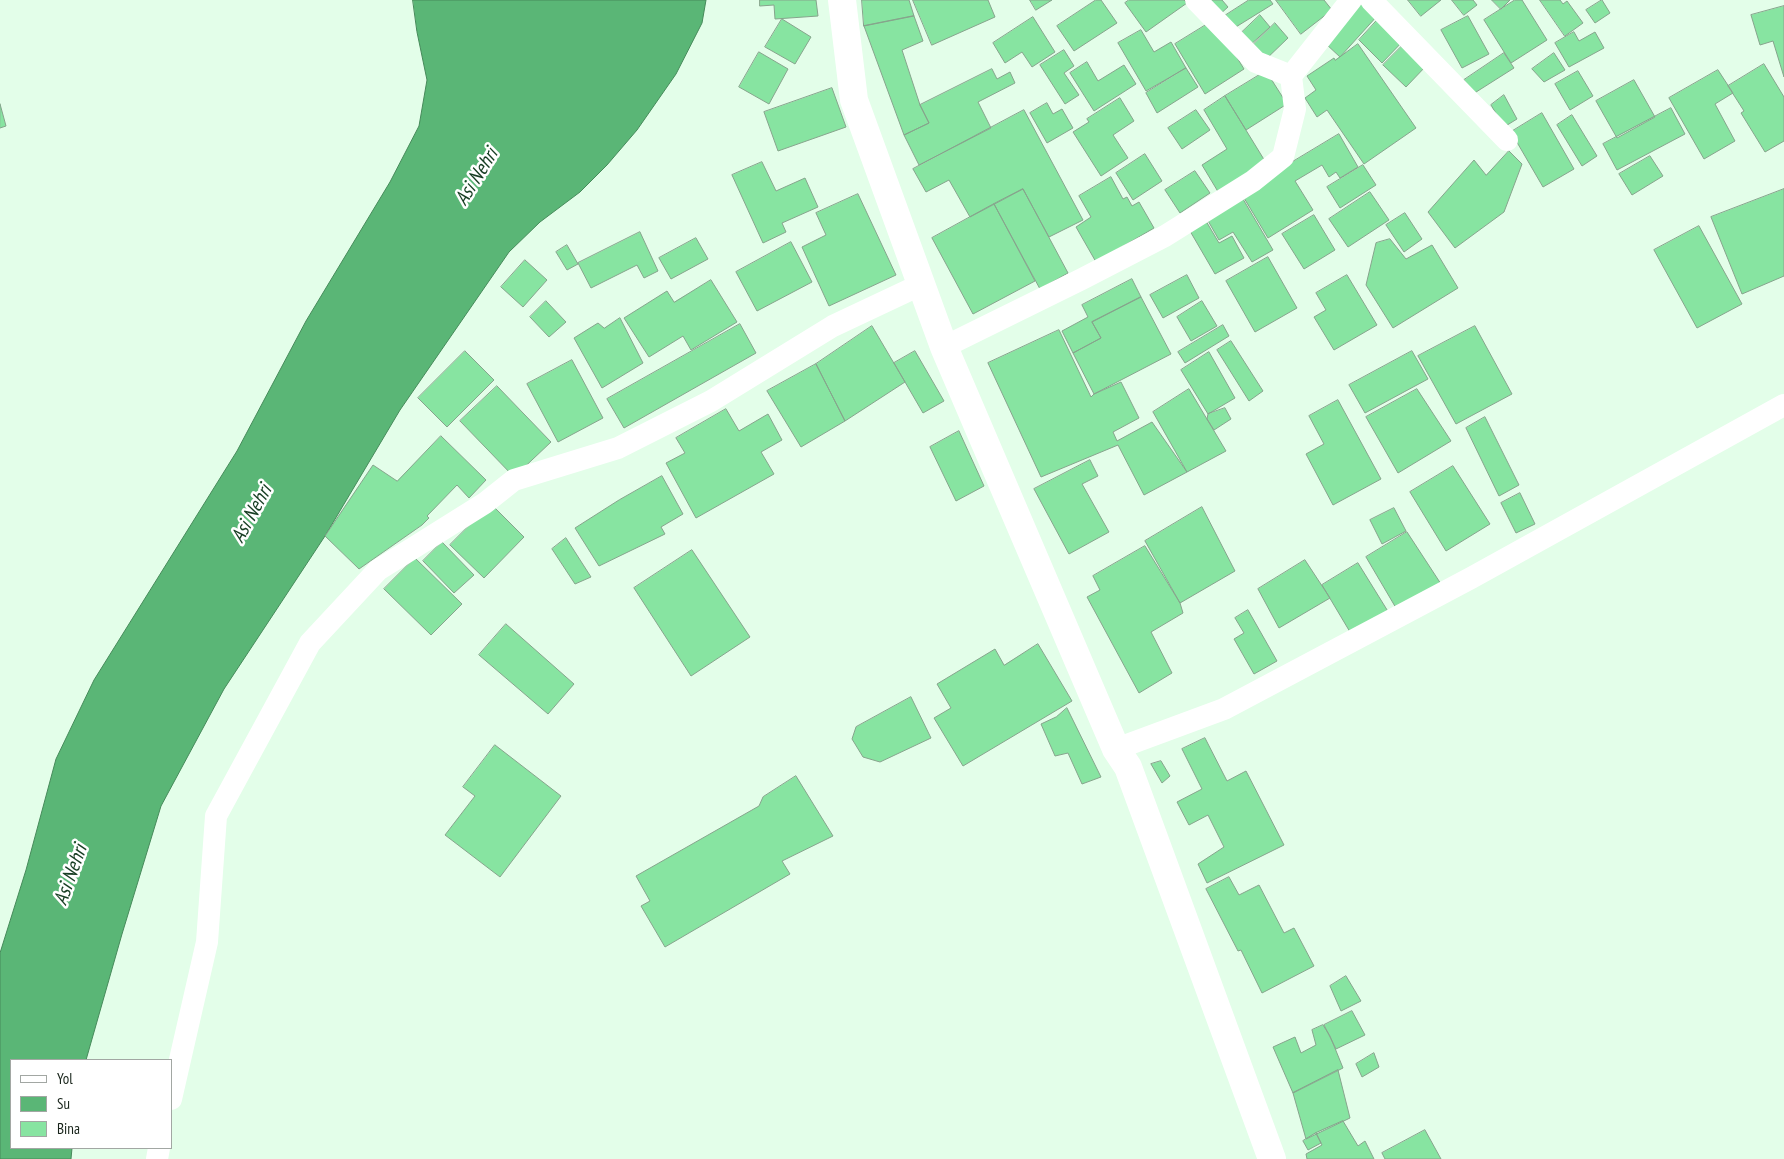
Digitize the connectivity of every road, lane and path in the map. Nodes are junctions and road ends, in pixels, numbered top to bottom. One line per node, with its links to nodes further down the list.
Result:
1 (842, 0): 7 (street)
2 (1196, 0): 5 (street)
3 (1351, 0): 5 (street)
4 (1371, 0): 6 (street)
5 (1291, 76): 8 (street)
6 (1508, 140)
7 (920, 285): 8 (street); 11 (street)
8 (944, 347): 10 (street)
9 (1784, 405): 10 (street)
10 (1116, 748): 12 (street)
11 (172, 1095)
12 (1272, 1159)

